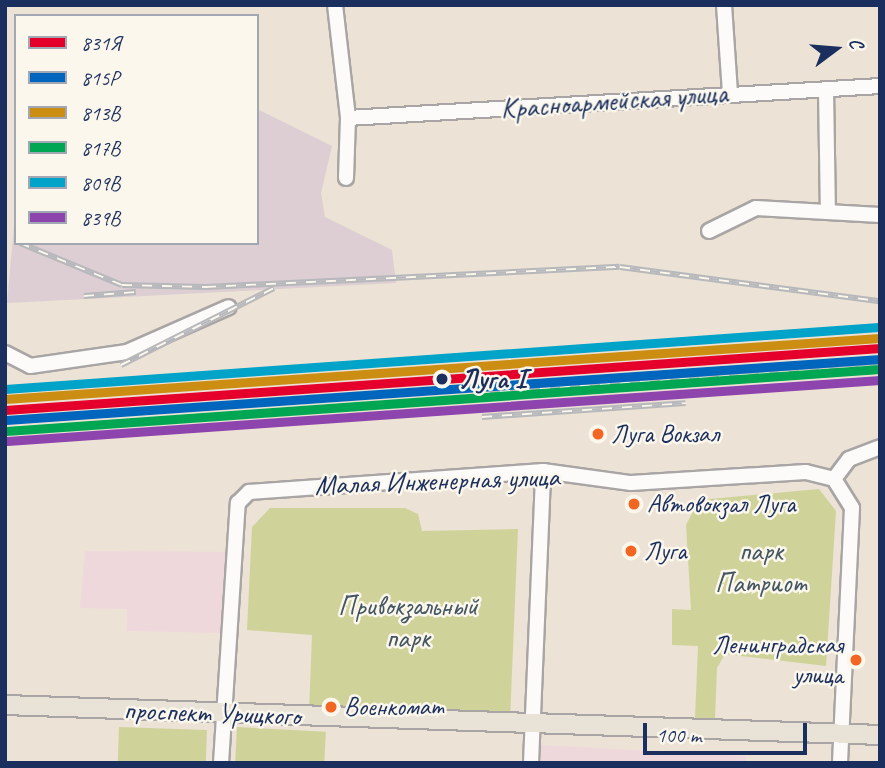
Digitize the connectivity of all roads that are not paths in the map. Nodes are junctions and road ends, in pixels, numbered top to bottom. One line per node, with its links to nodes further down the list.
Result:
1 (335, 5): 6 (street)
2 (724, 5): 5 (street)
3 (880, 86): 4 (street, Красноармейская улица)
4 (826, 89): 5 (street, Красноармейская улица); 8 (street)
5 (730, 93): 6 (street, Красноармейская улица)
6 (348, 118): 7 (street)
7 (346, 178)
8 (828, 212): 9 (street); 10 (street)
9 (880, 215)
10 (709, 232)
11 (229, 307): 12 (street)
12 (5, 353)
13 (880, 447): 15 (street)
14 (543, 471): 15 (street, Малая Инженерная улица); 17 (street, Малая Инженерная улица); 18 (street)
15 (834, 479): 19 (street)
16 (5, 705): 17 (main road, проспект Урицкого)
17 (224, 713): 18 (main road, проспект Урицкого); 21 (street)
18 (532, 726): 19 (main road, проспект Урицкого); 22 (street)
19 (842, 735): 20 (main road, проспект Урицкого); 23 (street)
20 (880, 735)
21 (220, 763)
22 (531, 763)
23 (840, 763)

